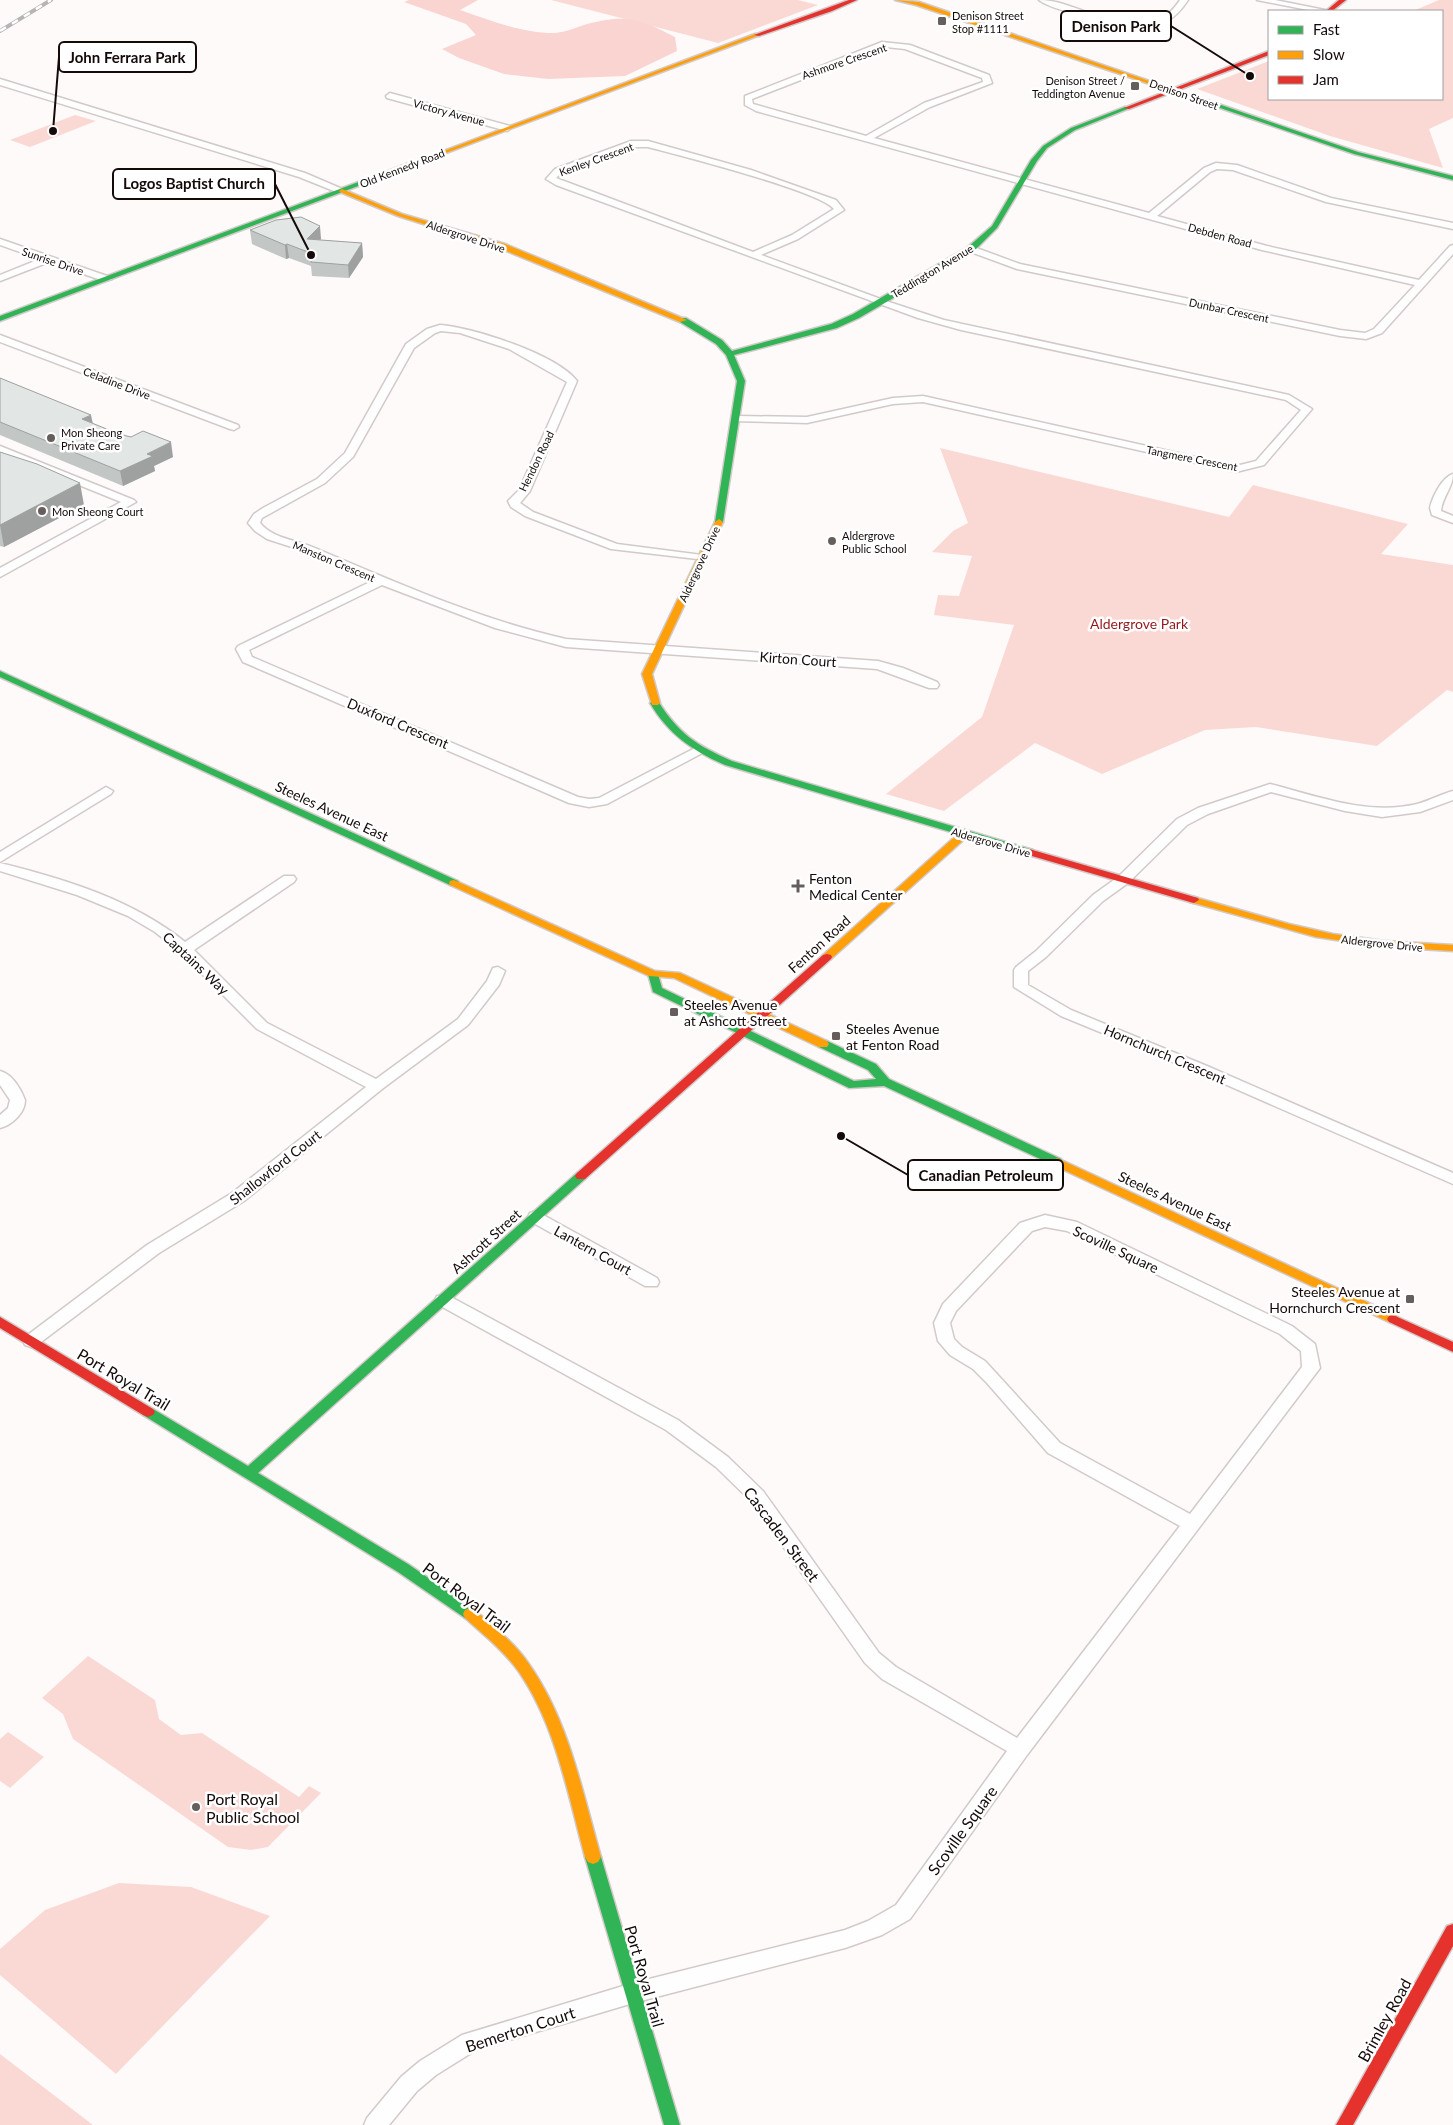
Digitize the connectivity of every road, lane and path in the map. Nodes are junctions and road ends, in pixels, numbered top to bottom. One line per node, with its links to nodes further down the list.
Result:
1 (838, 0): 11 (street, Old Kennedy Road)
2 (854, 0): 11 (street, Old Kennedy Road)
3 (898, 0): 8 (street, Denison Street)
4 (1043, 0): 5 (street)
5 (1184, 0)
6 (1261, 0): 9 (street)
7 (1343, 0): 10 (street)
8 (916, 2): 14 (street, Denison Street)
9 (1321, 10)
10 (1328, 10)
11 (804, 17): 16 (street, Old Kennedy Road)
12 (1268, 53): 14 (street, Teddington Avenue)
13 (0, 82): 20 (street, Aldergrove Drive)
14 (1171, 90): 18 (street, Denison Street); 19 (street, Teddington Avenue)
15 (390, 96): 16 (street, Victory Avenue)
16 (508, 128): 20 (street, Old Kennedy Road)
17 (866, 139): 17 (street, Ashmore Crescent); 19 (street, Ashmore Crescent)
18 (1453, 178)
19 (1022, 181): 21 (street, Debden Road); 25 (street, Teddington Avenue)
20 (342, 191): 29 (street, Old Kennedy Road); 36 (street, Aldergrove Drive)
21 (1151, 216): 22 (street); 30 (street, Debden Road)
22 (1453, 226)
23 (0, 242): 27 (street, Sunrise Drive)
24 (1453, 248): 30 (street, Dunbar Crescent)
25 (970, 249): 30 (street, Dunbar Crescent); 31 (street, Teddington Avenue)
26 (753, 255): 26 (street, Kenley Crescent); 31 (street, Kenley Crescent)
27 (48, 260): 28 (street); 29 (street, Sunrise Drive)
28 (0, 278)
29 (106, 279): 32 (street, Old Kennedy Road)
30 (1420, 283)
31 (879, 302): 36 (street, Teddington Avenue); 37 (street, Tangmere Crescent)
32 (0, 319)
33 (429, 319): 34 (street)
34 (440, 328): 44 (street, Hendon Road); 46 (street, Manston Crescent)
35 (0, 338): 38 (street, Celadine Drive)
36 (730, 354): 37 (street, Aldergrove Drive)
37 (736, 419): 44 (street, Aldergrove Drive)
38 (234, 427)
39 (0, 449): 40 (street)
40 (36, 464): 41 (street); 45 (street)
41 (20, 470)
42 (1453, 477): 43 (street)
43 (1453, 520)
44 (702, 558): 47 (street, Aldergrove Drive)
45 (0, 573)
46 (381, 580): 47 (street, Manston Crescent); 50 (street, Duxford Crescent)
47 (659, 648): 49 (street, Kirton Court); 50 (street, Aldergrove Drive)
48 (0, 674): 61 (street, Steeles Avenue East)
49 (933, 685)
50 (700, 751): 53 (street, Aldergrove Drive)
51 (106, 791): 54 (street)
52 (1453, 795): 57 (street)
53 (964, 834): 57 (street, Aldergrove Drive); 62 (street, Fenton Road)
54 (0, 858)
55 (0, 867): 59 (street, Captains Way)
56 (289, 879): 59 (street)
57 (1122, 880): 58 (street, Aldergrove Drive); 68 (street, Hornchurch Crescent)
58 (1453, 948)
59 (185, 950): 66 (street, Captains Way)
60 (498, 971): 66 (street, Shallowford Court)
61 (653, 974): 62 (street, Steeles Avenue East); 63 (street, Steeles Avenue East)
62 (761, 1016): 63 (street, Fenton Road); 65 (street, Steeles Avenue East)
63 (744, 1031): 65 (street, Steeles Avenue East); 69 (street, Ashcott Street)
64 (0, 1076): 67 (street)
65 (885, 1082): 74 (street, Steeles Avenue East)
66 (377, 1086): 73 (street, Shallowford Court)
67 (0, 1123)
68 (1453, 1179)
69 (536, 1217): 70 (street, Lantern Court); 71 (street, Ashcott Street)
70 (651, 1282)
71 (443, 1300): 75 (street, Ashcott Street); 77 (street, Cascaden Street)
72 (0, 1322): 73 (street, Port Royal Trail)
73 (32, 1341): 75 (street, Port Royal Trail)
74 (1453, 1347)
75 (249, 1473): 79 (street, Port Royal Trail)
76 (1191, 1522): 76 (street, Scoville Square); 77 (street, Scoville Square)
77 (1020, 1749): 79 (street, Scoville Square)
78 (1453, 1931): 82 (street, Brimley Road)
79 (633, 1993): 80 (street, Bemerton Court); 81 (street, Port Royal Trail)
80 (375, 2125)
81 (672, 2125)
82 (1344, 2125)

